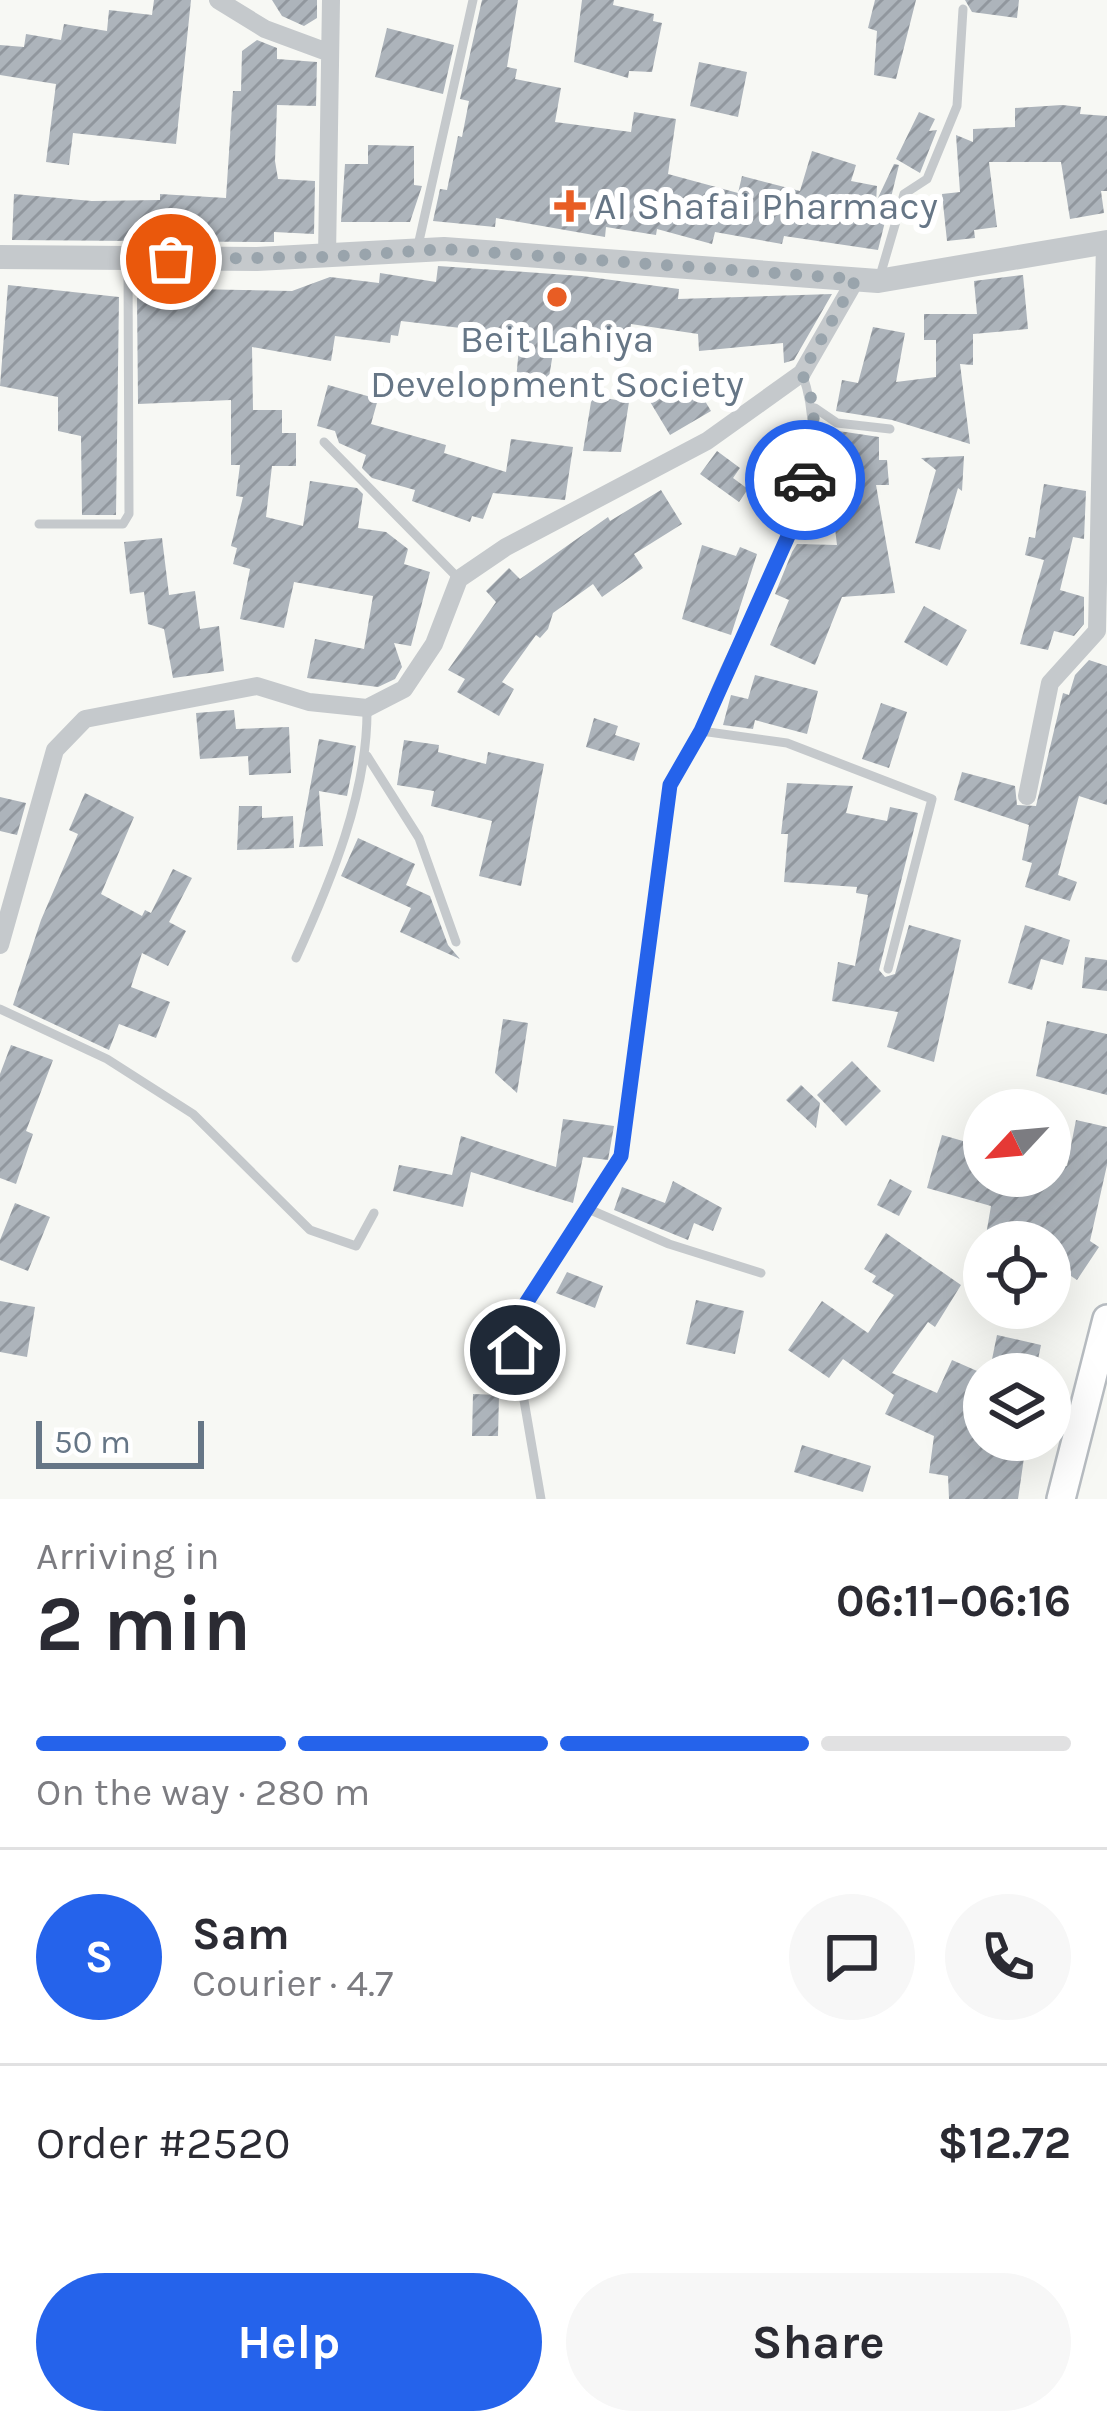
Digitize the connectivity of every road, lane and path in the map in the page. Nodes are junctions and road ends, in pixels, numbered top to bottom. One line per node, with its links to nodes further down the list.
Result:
1 (218, 0): 5 (street)
2 (332, 0): 5 (street)
3 (473, 0): 7 (lane)
4 (963, 9): 11 (lane)
5 (330, 53): 9 (street)
6 (1106, 242): 11 (street); 21 (street)
7 (417, 250): 9 (street); 11 (street)
8 (0, 257): 10 (street)
9 (327, 257): 10 (street)
10 (128, 258): 16 (lane)
11 (867, 280): 12 (street)
12 (802, 373): 13 (lane); 17 (street)
13 (815, 409): 14 (lane); 19 (lane)
14 (890, 429)
15 (324, 442): 17 (lane)
16 (39, 524)
17 (456, 589): 18 (street)
18 (367, 708): 20 (lane); 23 (street)
19 (701, 731): 25 (lane); 27 (lane)
20 (367, 756): 22 (lane); 24 (lane)
21 (1027, 796)
22 (456, 942)
23 (0, 945)
24 (296, 958)
25 (888, 969)
26 (0, 1009): 28 (lane)
27 (586, 1208): 29 (lane); 31 (lane)
28 (374, 1213)
29 (761, 1273)
30 (1107, 1319): 32 (main road)
31 (541, 1499)
32 (1061, 1499)

